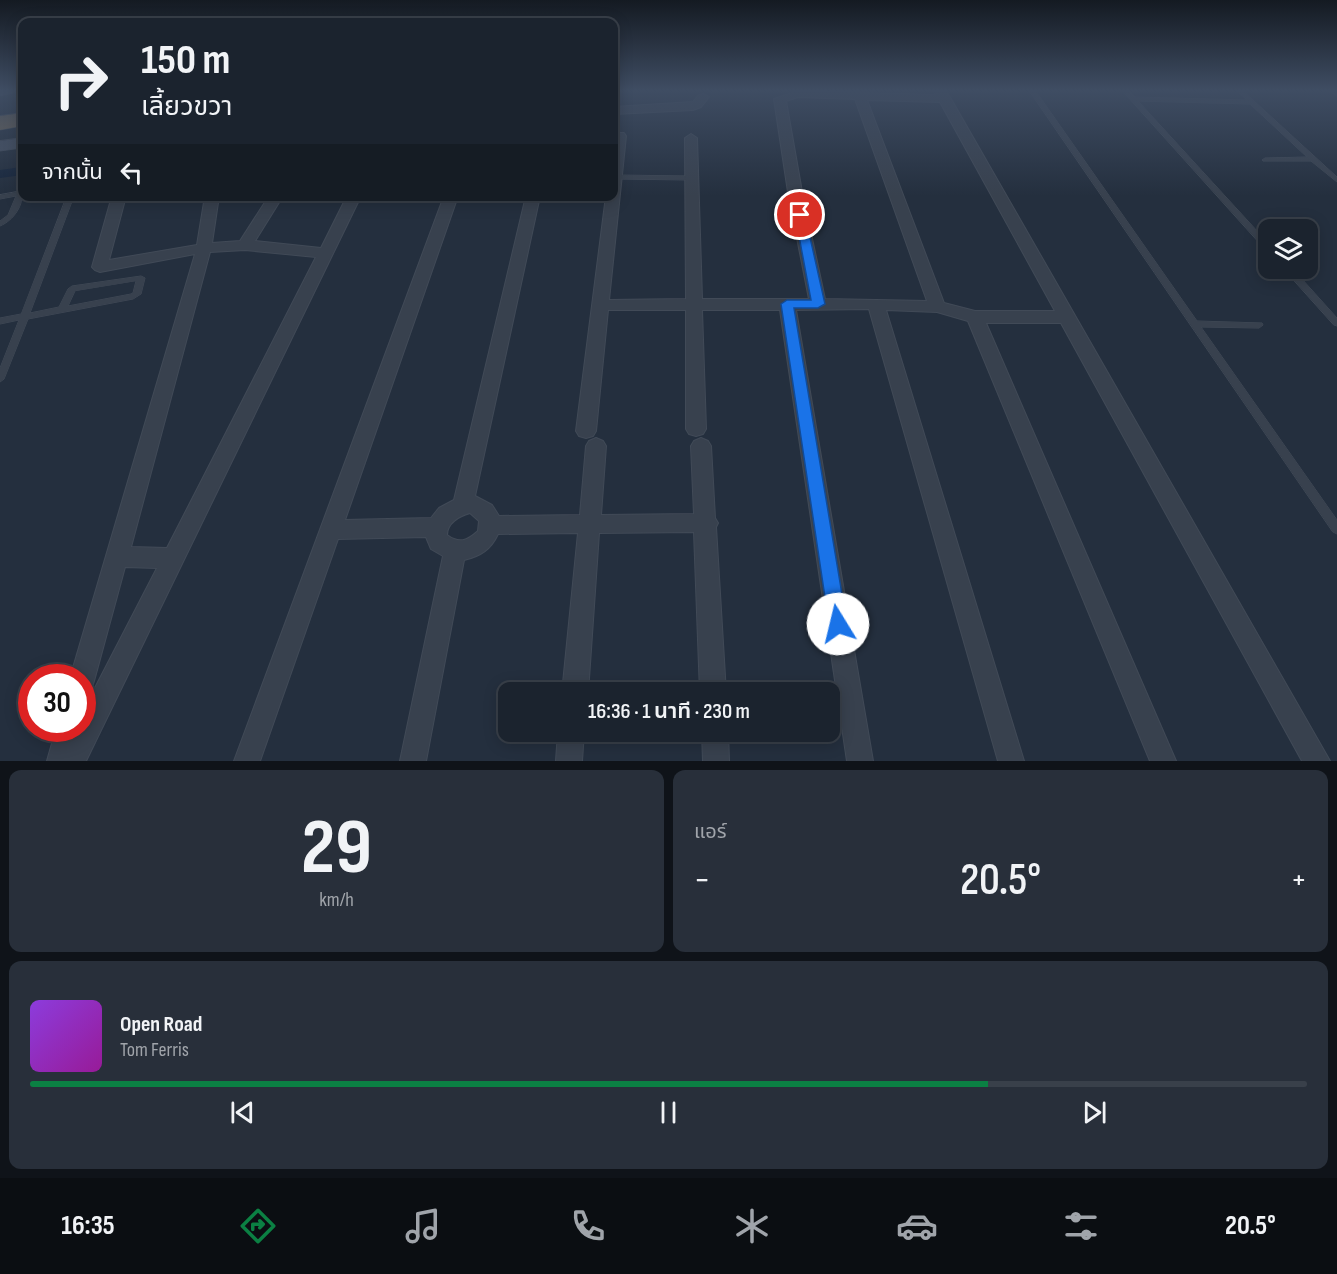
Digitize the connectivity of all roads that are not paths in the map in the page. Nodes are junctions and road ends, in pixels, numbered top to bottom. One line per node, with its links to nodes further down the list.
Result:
1 (785, 126): 36 (street)
2 (871, 126): 39 (street)
3 (959, 126): 43 (street)
4 (1057, 126): 46 (lane)
5 (1158, 126): 29 (lane)
6 (1277, 126): 12 (lane)
7 (620, 136): 11 (street)
8 (691, 138): 15 (street)
9 (18, 144): 10 (main road)
10 (0, 146)
11 (618, 152)
12 (1313, 159): 13 (lane); 16 (lane)
13 (1265, 160)
14 (618, 177): 15 (lane)
15 (691, 178): 34 (street)
16 (1337, 180)
17 (18, 194): 18 (lane)
18 (0, 197)
19 (18, 201): 28 (lane)
20 (69, 201): 41 (lane)
21 (118, 201): 31 (street)
22 (211, 201): 31 (street)
23 (273, 201): 30 (street)
24 (351, 201): 32 (street)
25 (449, 201): 55 (street)
26 (531, 201): 49 (street)
27 (612, 201): 38 (street)
28 (0, 224)
29 (1258, 236)
30 (245, 245): 31 (street); 32 (street)
31 (204, 249): 57 (street)
32 (325, 253): 58 (street)
33 (1297, 279): 45 (lane)
34 (694, 304): 35 (street); 38 (street); 50 (street)
35 (787, 304): 36 (street); 71 (street)
36 (818, 304): 37 (street)
37 (876, 304): 39 (street); 72 (street)
38 (600, 305): 51 (street)
39 (937, 307): 42 (street)
40 (62, 309): 40 (lane); 41 (lane)
41 (26, 316): 44 (lane); 48 (lane)
42 (975, 317): 43 (street); 73 (street)
43 (1069, 317): 74 (street)
44 (0, 321)
45 (1337, 323)
46 (1194, 324): 47 (lane); 54 (lane)
47 (1259, 325)
48 (0, 379)
49 (463, 505): 52 (street); 53 (street)
50 (706, 523): 51 (street); 61 (street)
51 (590, 524): 52 (street); 60 (street)
52 (492, 525): 56 (street)
53 (437, 527): 55 (street); 56 (street)
54 (1337, 529)
55 (331, 530): 67 (street)
56 (456, 551): 68 (street)
57 (118, 557): 58 (street); 59 (street)
58 (173, 558): 66 (street)
59 (87, 664)
60 (576, 682)
61 (713, 682)
62 (65, 742): 65 (street)
63 (571, 742): 69 (street)
64 (715, 742): 70 (street)
65 (60, 761)
66 (72, 761)
67 (247, 761)
68 (413, 761)
69 (569, 761)
70 (716, 761)
71 (860, 761)
72 (1011, 761)
73 (1163, 761)
74 (1317, 761)

